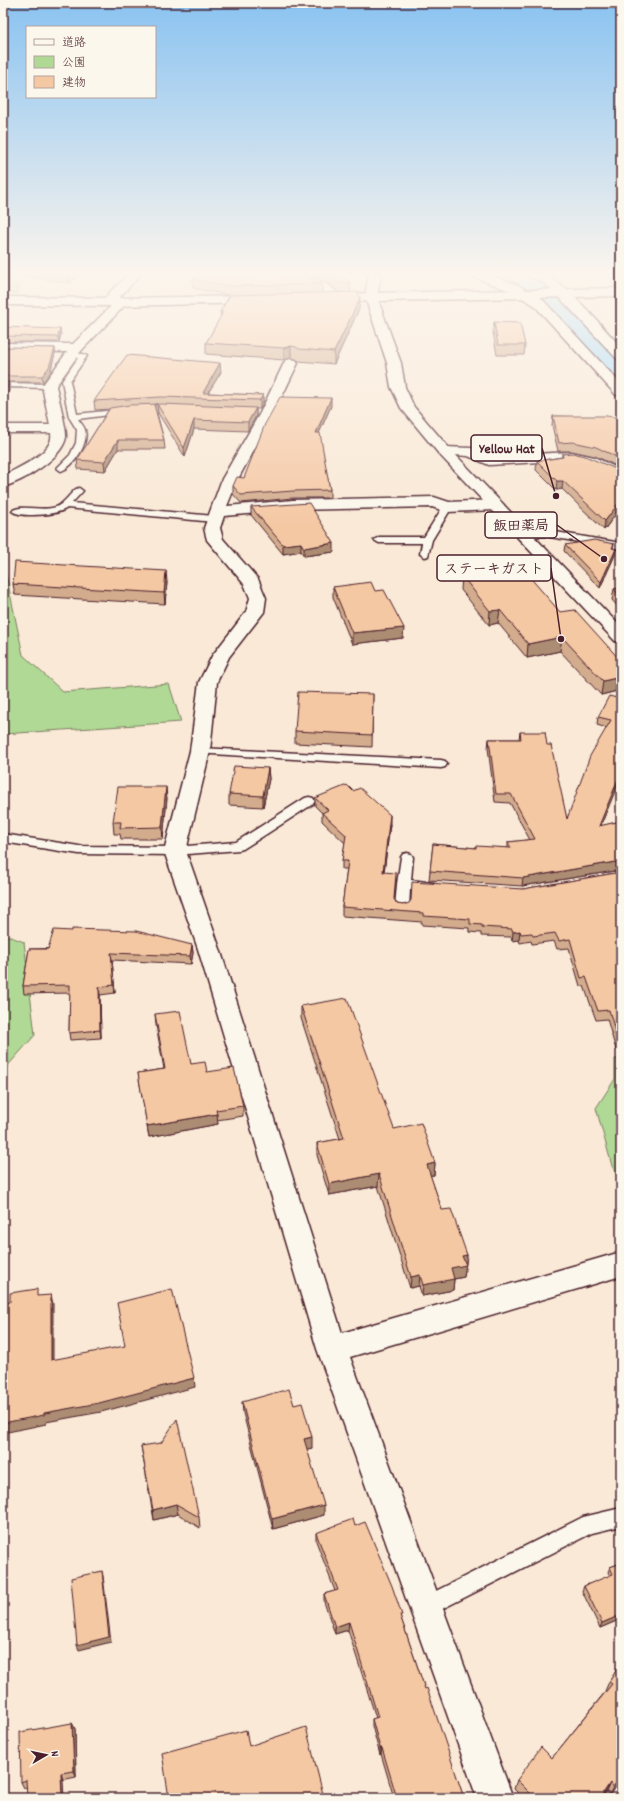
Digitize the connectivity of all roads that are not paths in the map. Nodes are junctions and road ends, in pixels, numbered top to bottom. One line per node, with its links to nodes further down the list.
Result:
1 (69, 358): 9 (street)
2 (82, 358): 12 (lane)
3 (392, 358): 15 (street)
4 (590, 358): 7 (street)
5 (290, 362): 24 (street)
6 (621, 374): 7 (street)
7 (606, 375): 10 (street)
8 (3, 385): 9 (lane)
9 (49, 386): 14 (street)
10 (621, 392)
11 (131, 410): 12 (lane)
12 (73, 417): 16 (lane)
13 (3, 429): 14 (street)
14 (58, 430): 18 (street)
15 (444, 451): 17 (street); 21 (street)
16 (61, 468)
17 (621, 476)
18 (6, 479)
19 (79, 491): 20 (lane)
20 (64, 505): 23 (lane); 24 (lane)
21 (496, 505): 22 (street); 25 (street)
22 (447, 507): 24 (street); 27 (lane)
23 (17, 511)
24 (216, 516): 31 (street)
25 (523, 535): 28 (lane); 30 (street)
26 (379, 540): 27 (lane)
27 (427, 540): 29 (lane)
28 (621, 546)
29 (425, 554)
30 (621, 637)
31 (200, 751): 32 (lane); 35 (street)
32 (442, 764)
33 (308, 801): 35 (lane)
34 (3, 838): 35 (lane)
35 (176, 851): 41 (street)
36 (407, 857): 37 (lane)
37 (403, 884): 38 (lane); 39 (lane)
38 (442, 886)
39 (402, 908)
40 (621, 1264): 41 (street)
41 (332, 1349): 43 (street)
42 (621, 1517): 43 (lane)
43 (425, 1607): 44 (street)
44 (495, 1798)

